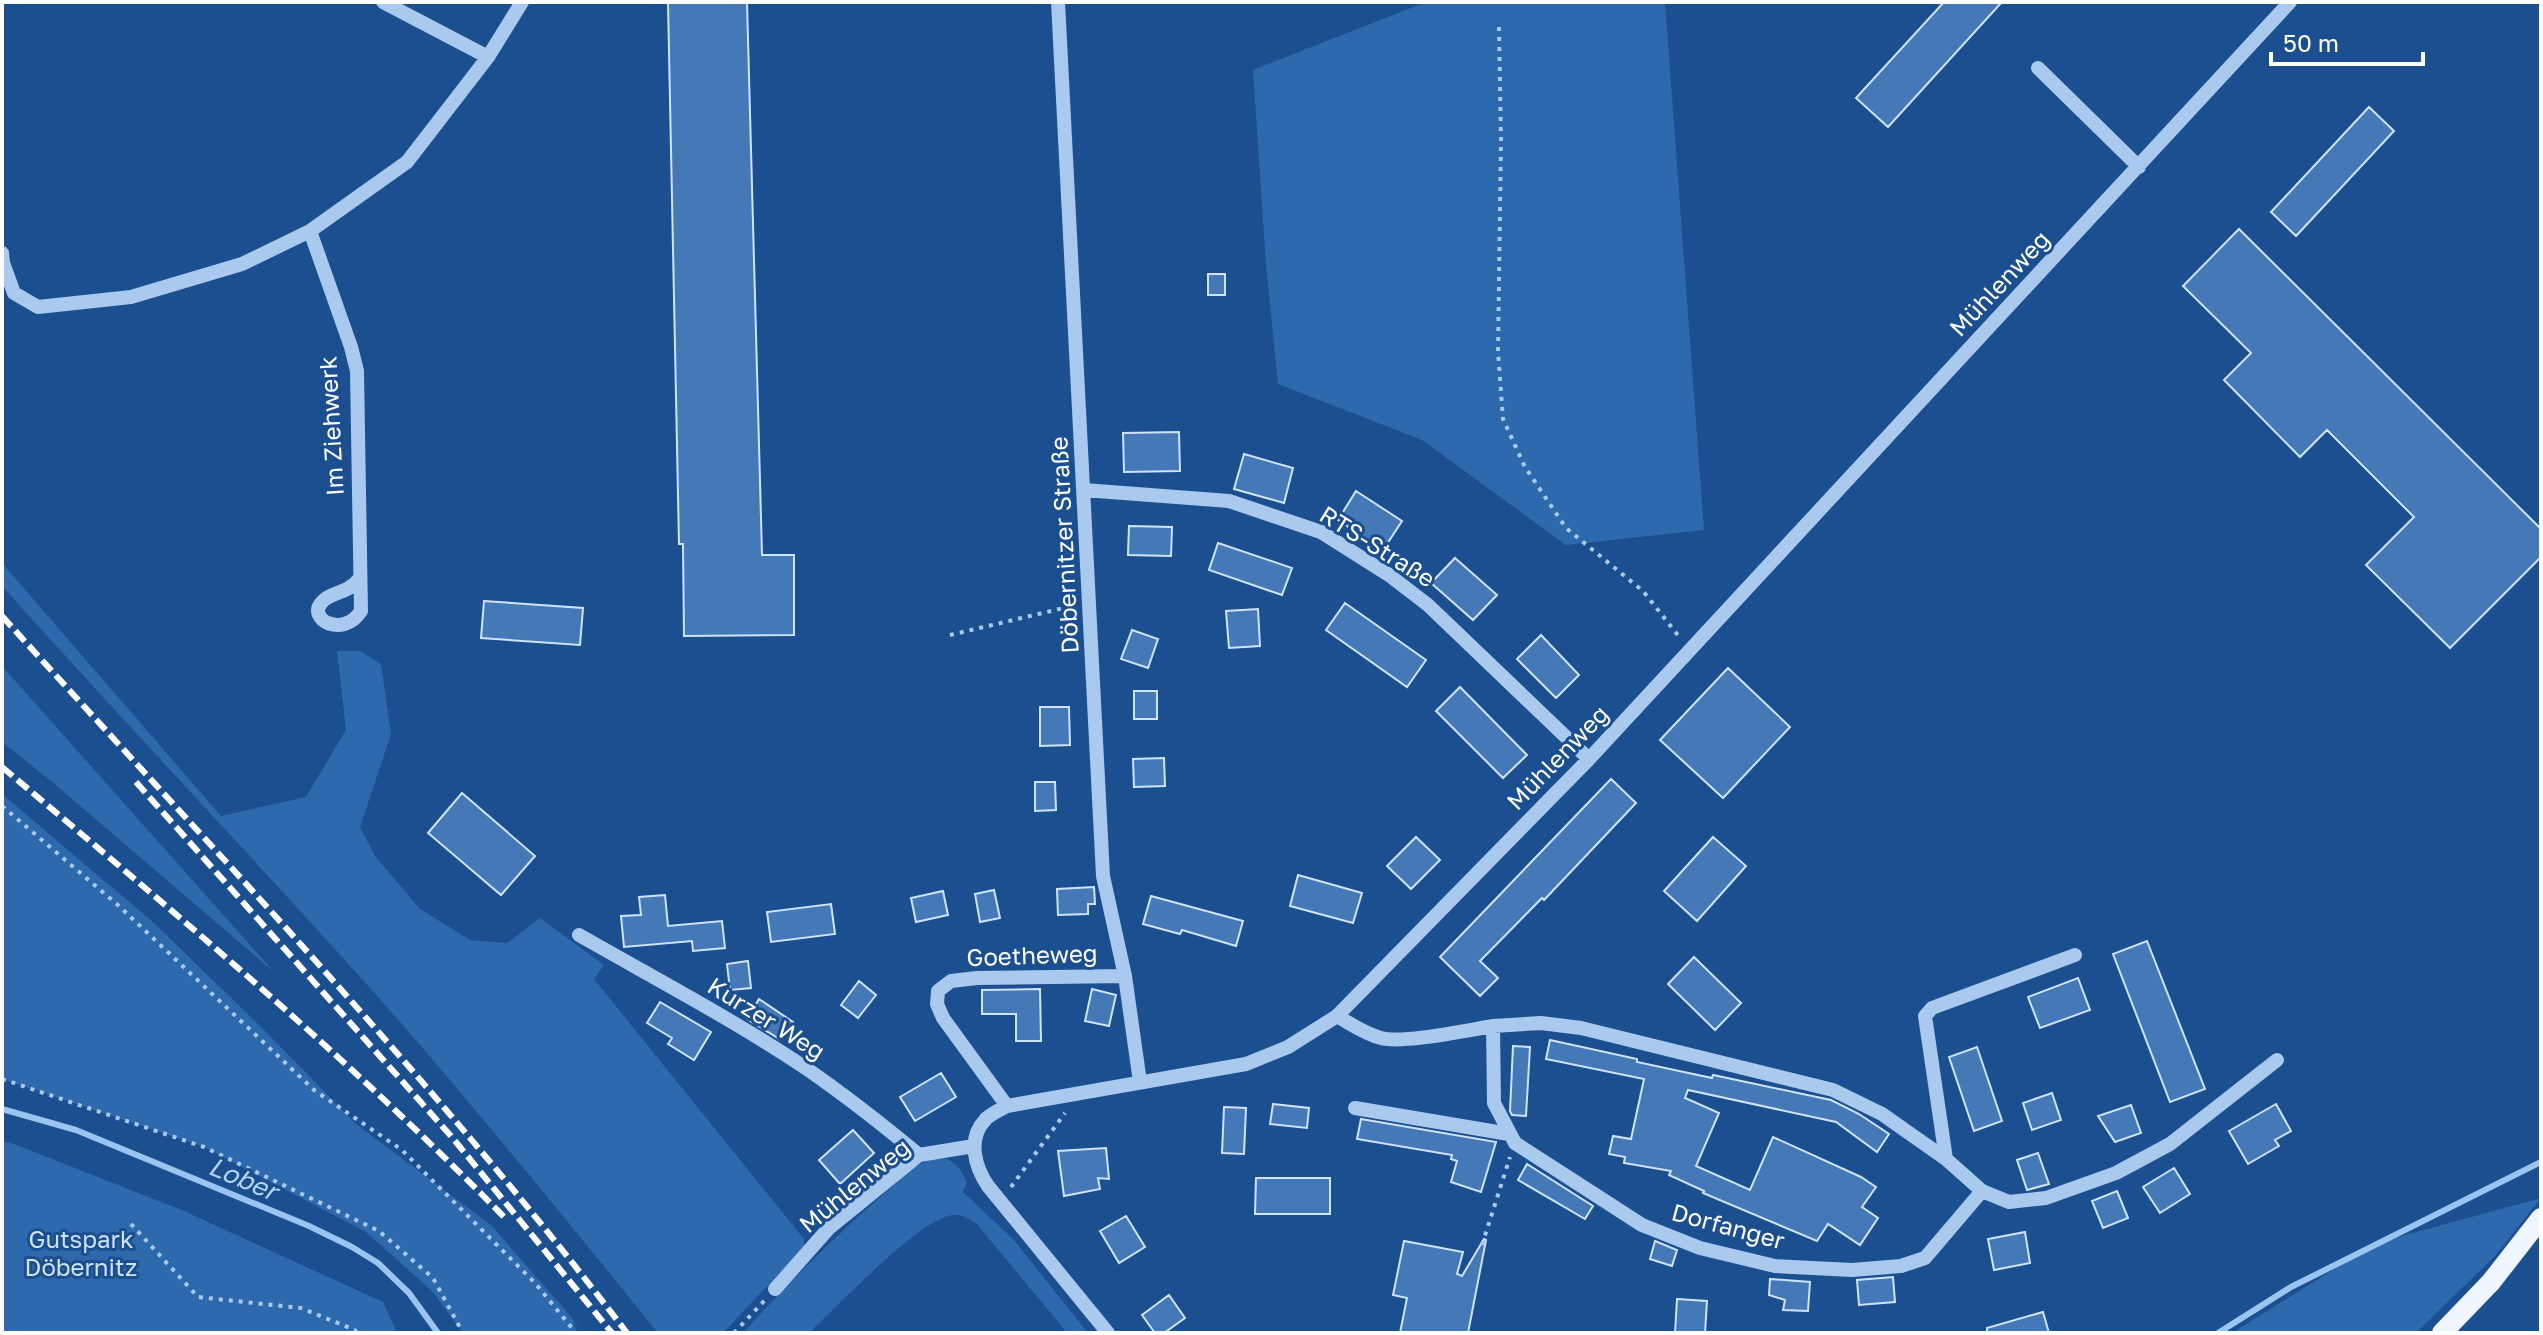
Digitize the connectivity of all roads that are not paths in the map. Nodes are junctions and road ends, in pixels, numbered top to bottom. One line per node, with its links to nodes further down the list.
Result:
1 (383, 2): 5 (street)
2 (522, 2): 5 (street)
3 (1058, 2): 10 (street, Döbernitzer Straße)
4 (2290, 2): 7 (street, Mühlenweg)
5 (488, 57): 8 (street)
6 (2038, 68): 7 (street)
7 (2139, 167): 12 (street, Mühlenweg)
8 (310, 231): 9 (street); 11 (street, Im Ziehwerk)
9 (2, 253)
10 (1084, 490): 12 (street, RTS-Straße); 15 (street, Döbernitzer Straße)
11 (360, 578)
12 (1589, 759): 16 (street, Mühlenweg)
13 (579, 935): 24 (street, Kurzer Weg)
14 (2075, 955): 25 (street)
15 (1125, 976): 19 (street, Döbernitzer Straße); 20 (street, Goetheweg)
16 (1337, 1016): 17 (street); 19 (street, Mühlenweg)
17 (1493, 1026): 22 (street); 25 (street)
18 (2277, 1060): 26 (street)
19 (1140, 1082): 20 (street, Mühlenweg)
20 (1007, 1106): 23 (street)
21 (1355, 1108): 22 (street, Dorfanger)
22 (1512, 1139): 26 (street, Dorfanger)
23 (974, 1146): 24 (street, Mühlenweg); 29 (street)
24 (919, 1155): 28 (street, Mühlenweg)
25 (1946, 1159): 26 (street)
26 (1982, 1191)
27 (2541, 1218): 30 (main road)
28 (775, 1289)
29 (1108, 1333)
30 (2442, 1333)

